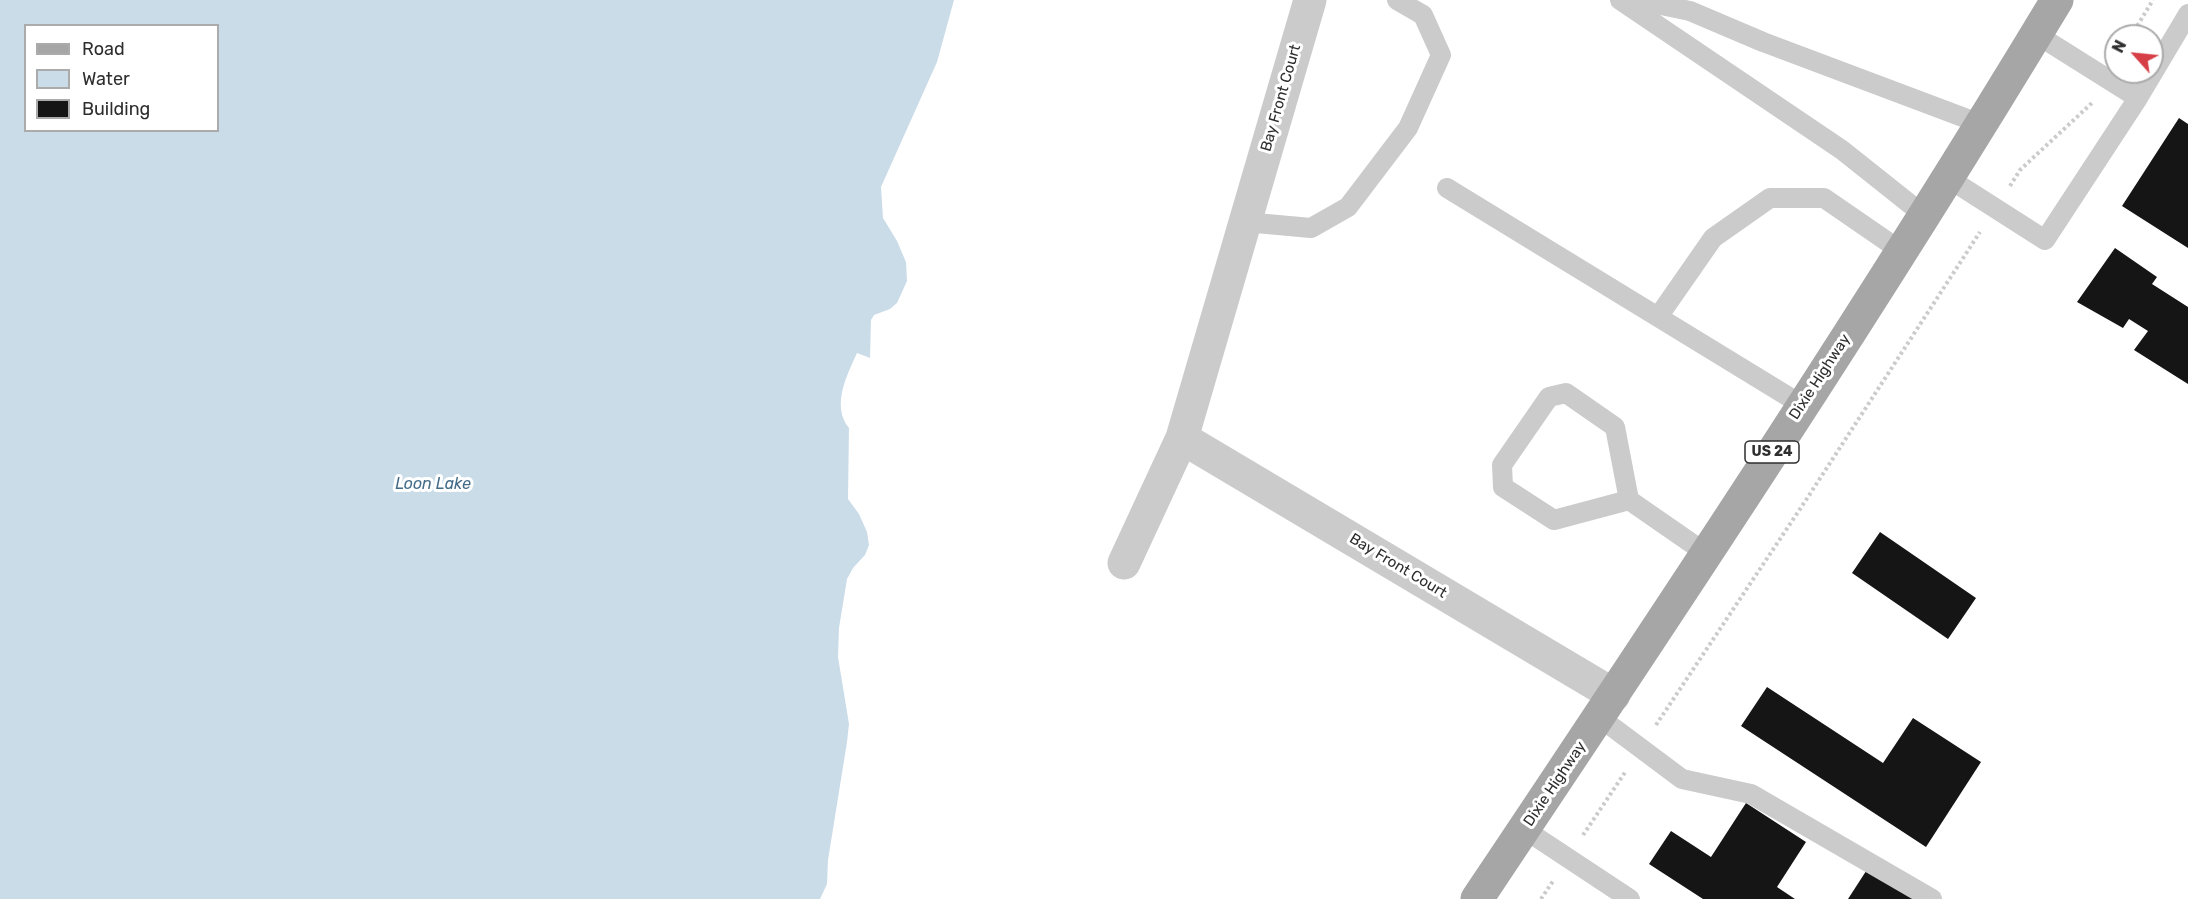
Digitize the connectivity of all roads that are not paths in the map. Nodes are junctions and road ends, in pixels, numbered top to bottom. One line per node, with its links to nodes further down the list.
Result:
1 (1310, 0): 13 (street, Bay Front Court)
2 (1397, 0): 13 (lane)
3 (1620, 0): 12 (lane)
4 (1637, 0): 9 (lane)
5 (2057, 0): 7 (main road, Dixie Highway / US 24)
6 (2188, 14): 8 (lane)
7 (2036, 34): 8 (lane); 9 (main road, Dixie Highway / US 24)
8 (2138, 98): 10 (lane)
9 (1981, 124): 10 (main road, Dixie Highway / US 24)
10 (1948, 178): 12 (main road, Dixie Highway / US 24)
11 (1447, 188): 15 (lane)
12 (1925, 216): 14 (main road, Dixie Highway / US 24)
13 (1245, 222): 17 (street, Bay Front Court)
14 (1901, 251): 15 (lane); 16 (main road, Dixie Highway / US 24)
15 (1658, 317): 16 (lane)
16 (1802, 405): 19 (main road, Dixie Highway / US 24)
17 (1182, 438): 20 (street, Bay Front Court); 21 (street, Bay Front Court)
18 (1629, 500): 18 (lane); 19 (lane)
19 (1707, 554): 21 (main road, Dixie Highway / US 24)
20 (1124, 564)
21 (1607, 706): 22 (main road, Dixie Highway / US 24); 25 (lane)
22 (1524, 829): 23 (main road, Dixie Highway / US 24); 24 (lane)
23 (1477, 899)
24 (1630, 899)
25 (1932, 899)

